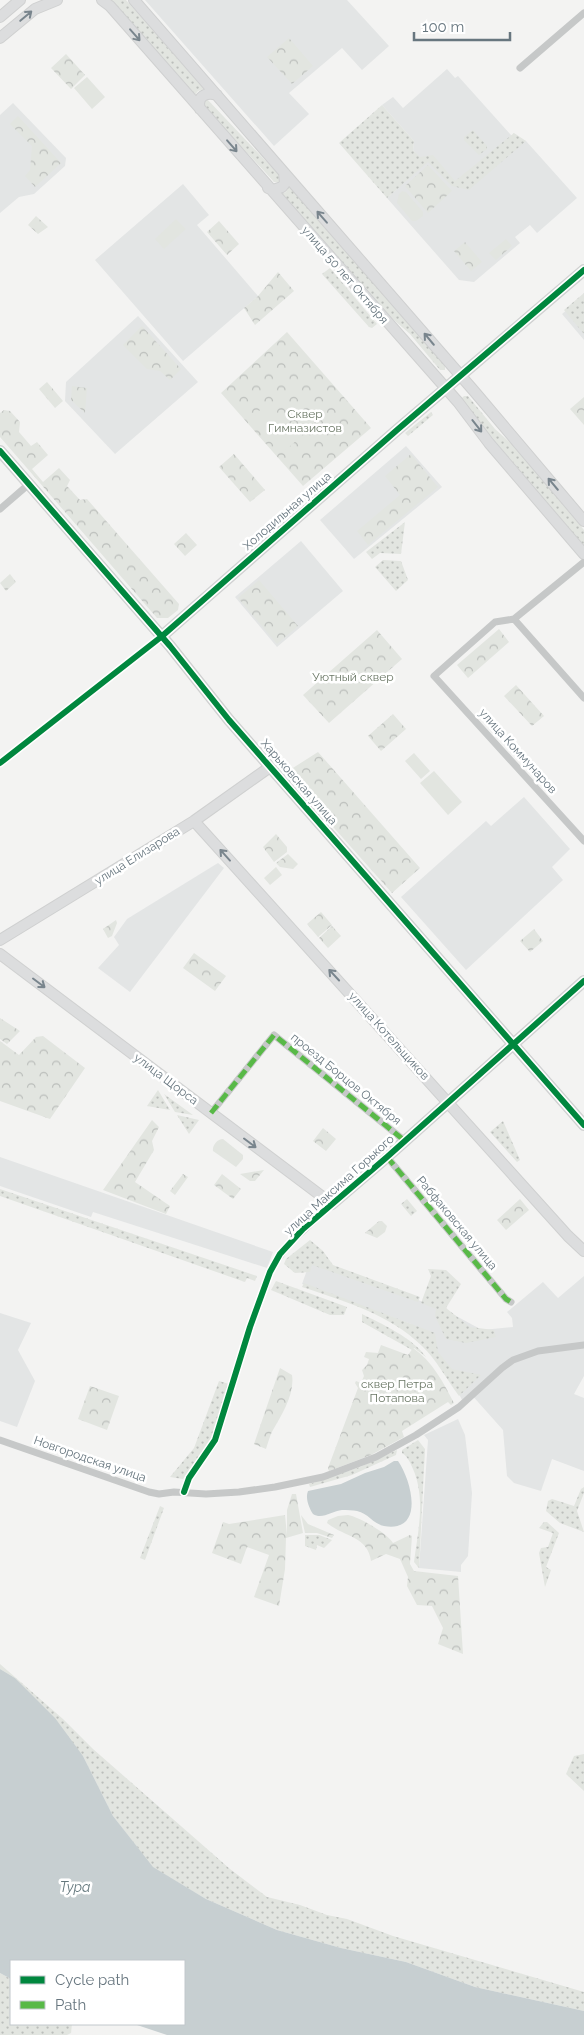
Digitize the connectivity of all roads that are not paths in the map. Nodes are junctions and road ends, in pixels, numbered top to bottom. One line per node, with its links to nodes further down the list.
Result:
1 (20, 0): 6 (street)
2 (57, 0): 7 (street, one-way to 2)
3 (102, 0): 10 (street, улица 50 лет Октября, one-way to 10)
4 (134, 0): 9 (street, улица 50 лет Октября)
5 (584, 13): 8 (street)
6 (0, 17)
7 (0, 38)
8 (520, 68)
9 (217, 95): 10 (street); 11 (street, улица 50 лет Октября)
10 (200, 109): 12 (street, улица 50 лет Октября, one-way to 12)
11 (284, 173): 12 (street); 14 (street, улица 50 лет Октября, one-way to 11)
12 (268, 188): 15 (street, улица 50 лет Октября)
13 (584, 270): 14 (street, Холодильная улица)
14 (461, 376): 15 (street, Холодильная улица); 19 (street, улица 50 лет Октября, one-way to 14)
15 (446, 389): 20 (street, улица 50 лет Октября, one-way to 20); 23 (street, Холодильная улица)
16 (0, 451): 17 (street, Харьковская улица)
17 (29, 484): 18 (street); 23 (street, Харьковская улица)
18 (0, 509)
19 (584, 521)
20 (584, 554)
21 (584, 562): 22 (street)
22 (514, 619): 24 (street); 28 (street, улица Коммунаров)
23 (161, 637): 25 (street, Холодильная улица); 26 (street, Харьковская улица)
24 (584, 698)
25 (0, 763)
26 (270, 767): 27 (street, улица Елизарова); 32 (street, Харьковская улица)
27 (194, 820): 29 (street, улица Елизарова); 33 (street, улица Котельщиков, one-way to 27)
28 (584, 841)
29 (0, 940)
30 (0, 954): 34 (street, улица Щорса, one-way to 34)
31 (584, 981): 32 (street, улица Максима Горького)
32 (513, 1044): 33 (street, улица Максима Горького); 35 (street, Харьковская улица)
33 (449, 1102): 36 (street, улица Максима Горького); 39 (street, улица Котельщиков)
34 (211, 1113): 36 (street, проезд Борцов Октября); 38 (street, улица Щорса, one-way to 38)
35 (584, 1125)
36 (405, 1141): 37 (street, улица Максима Горького)
37 (387, 1157): 38 (street, улица Максима Горького); 40 (street, Рабфаковская улица)
38 (332, 1204): 43 (street, улица Максима Горького)
39 (584, 1251)
40 (511, 1302)
41 (584, 1345): 43 (street, Новгородская улица)
42 (0, 1440): 43 (street, Новгородская улица)
43 (184, 1492)

